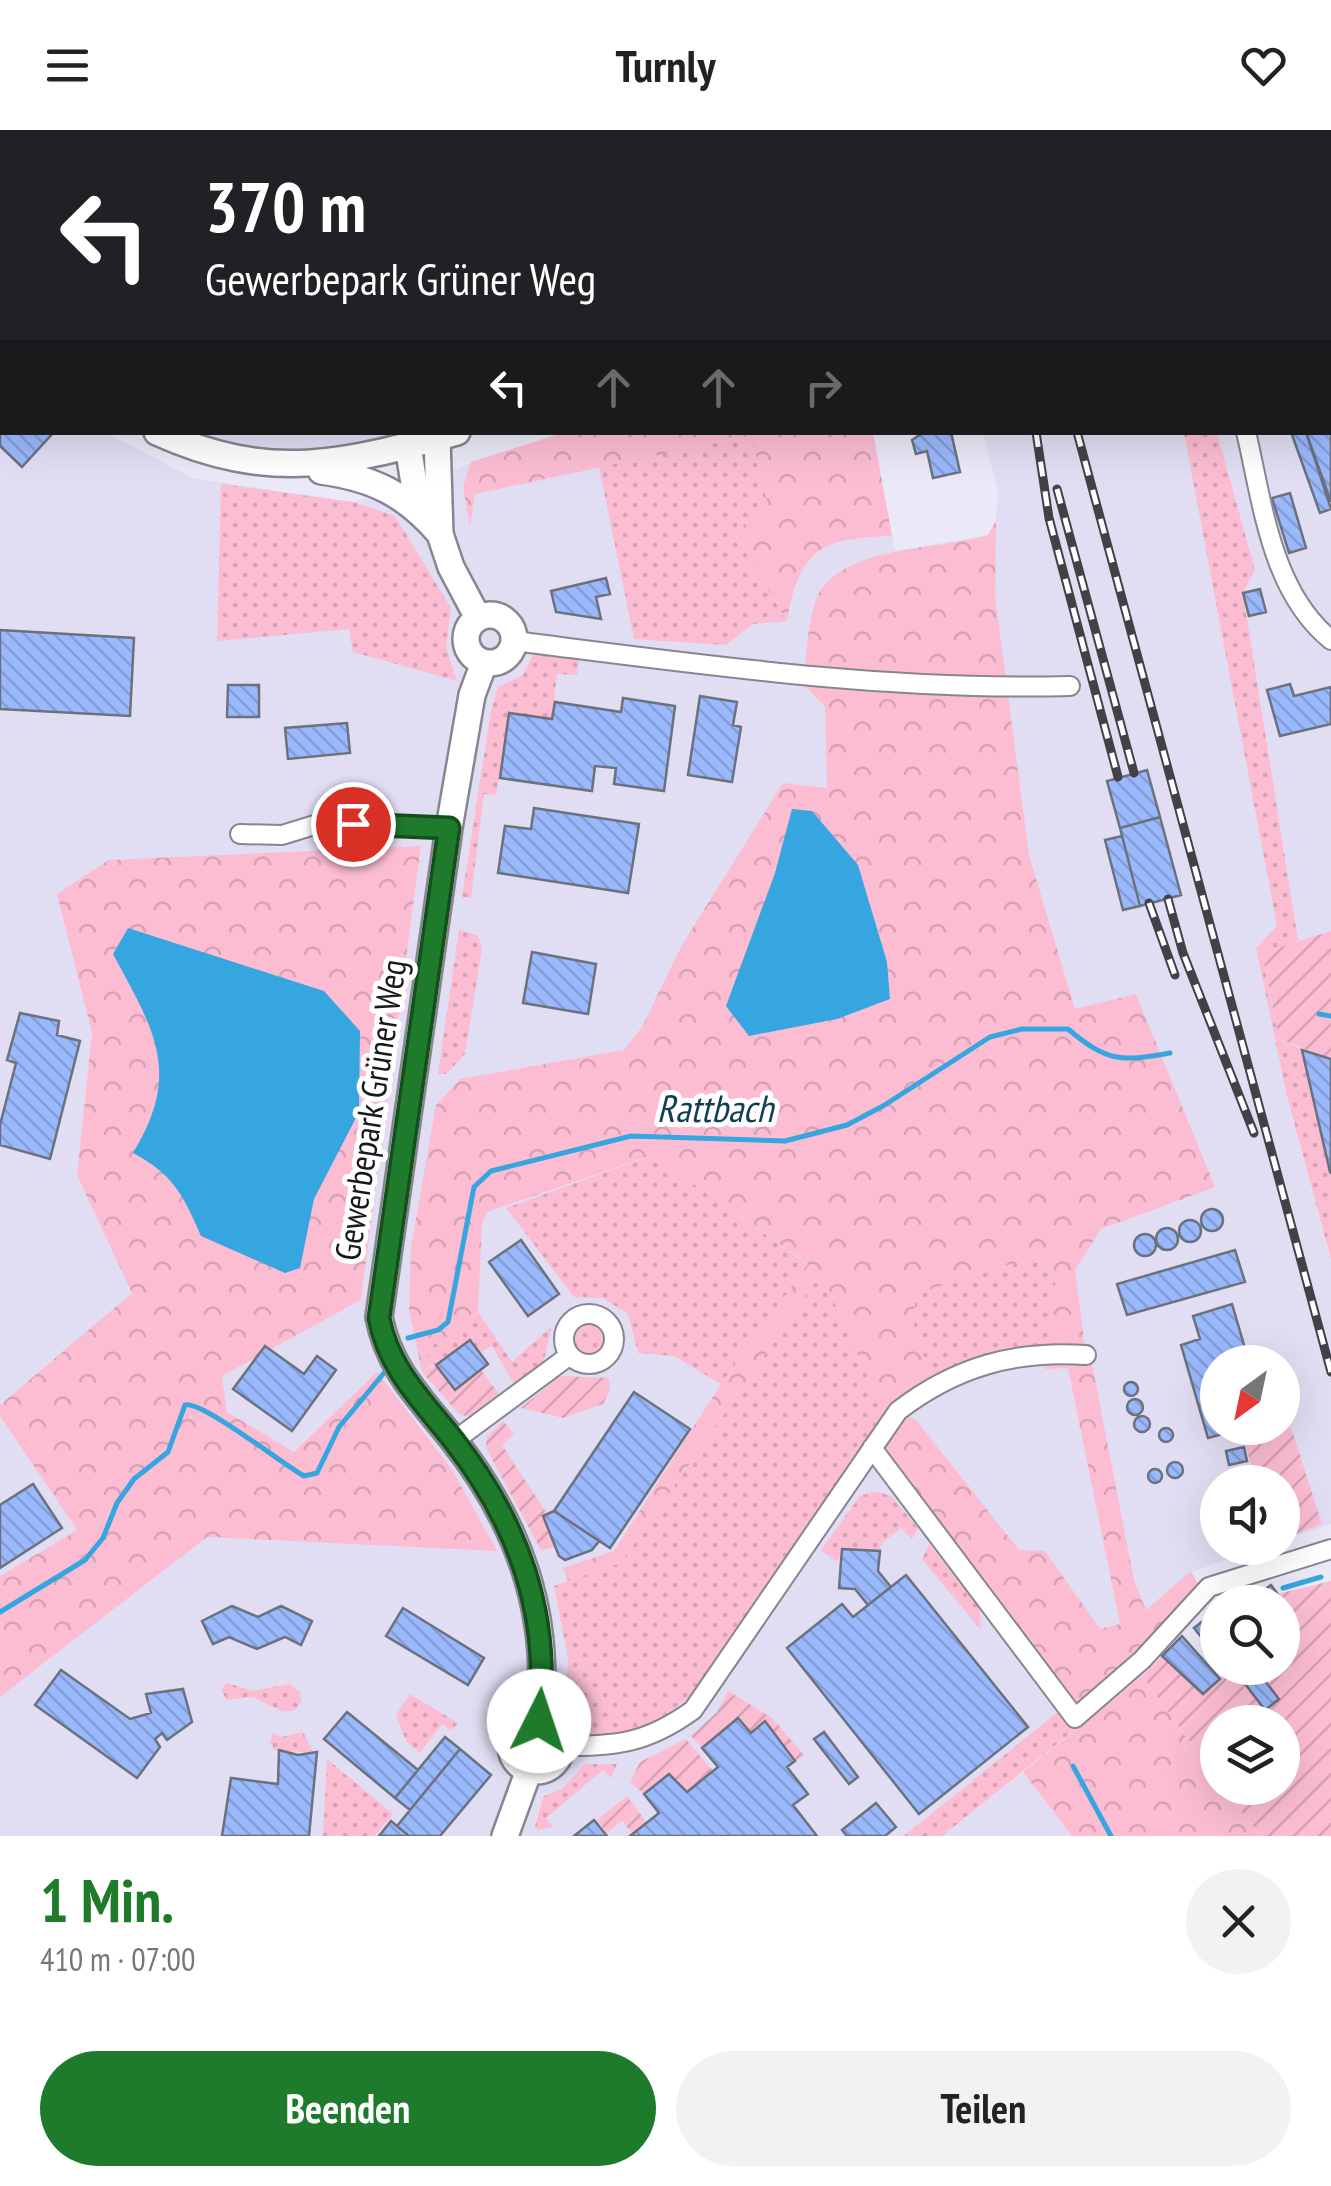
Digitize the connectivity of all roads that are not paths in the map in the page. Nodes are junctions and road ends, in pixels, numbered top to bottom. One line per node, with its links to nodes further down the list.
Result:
1 (165, 435): 5 (street)
2 (447, 435): 4 (street); 7 (street)
3 (1247, 435): 9 (street)
4 (408, 446): 5 (street); 6 (street)
5 (289, 467): 6 (street)
6 (418, 508): 7 (street)
7 (440, 534): 8 (street)
8 (478, 618): 10 (street); 11 (street)
9 (1331, 640)
10 (514, 641): 11 (street); 12 (street)
11 (484, 663): 13 (street, Gewerbepark Grüner Weg)
12 (1070, 686)
13 (449, 828): 14 (street); 17 (street, Gewerbepark Grüner Weg)
14 (240, 834)
15 (570, 1355): 17 (street)
16 (1086, 1355): 18 (street)
17 (454, 1440): 20 (street, Gewerbepark Grüner Weg)
18 (872, 1448): 19 (street); 21 (street)
19 (1331, 1549)
20 (539, 1721): 21 (street); 22 (street)
21 (561, 1746): 22 (street)
22 (529, 1770): 23 (street)
23 (505, 1836)

